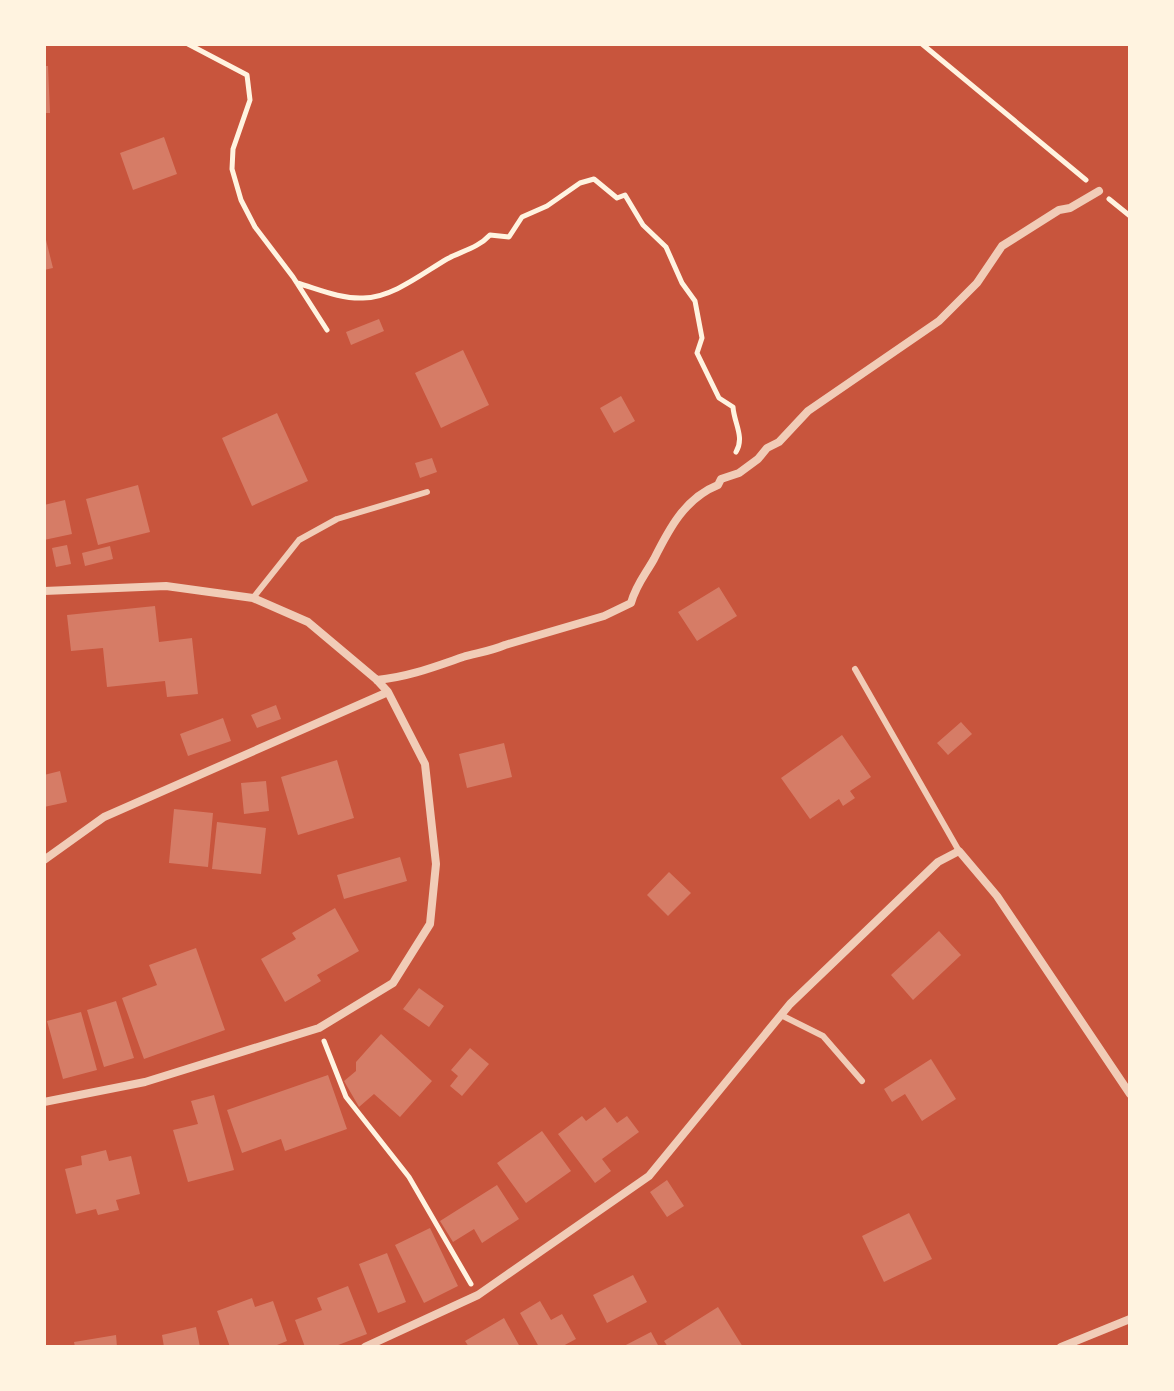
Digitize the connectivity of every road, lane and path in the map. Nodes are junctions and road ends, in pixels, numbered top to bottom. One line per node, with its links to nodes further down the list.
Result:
1 (188, 44): 5 (path)
2 (922, 44): 3 (path)
3 (1099, 191): 4 (path); 7 (street)
4 (1130, 216)
5 (297, 283): 6 (path); 7 (path)
6 (327, 330)
7 (721, 479): 12 (street)
8 (427, 492): 10 (lane)
9 (44, 591): 10 (street)
10 (253, 598): 12 (street)
11 (855, 669): 14 (lane)
12 (377, 680): 13 (street)
13 (388, 692): 15 (street); 17 (street)
14 (959, 851): 16 (street); 19 (street)
15 (44, 860)
16 (781, 1015): 18 (lane); 21 (street)
17 (319, 1028): 20 (street); 21 (path)
18 (862, 1081)
19 (1130, 1094)
20 (44, 1102)
21 (478, 1295): 23 (street)
22 (1130, 1319): 24 (street)
23 (365, 1347)
24 (1061, 1347)

